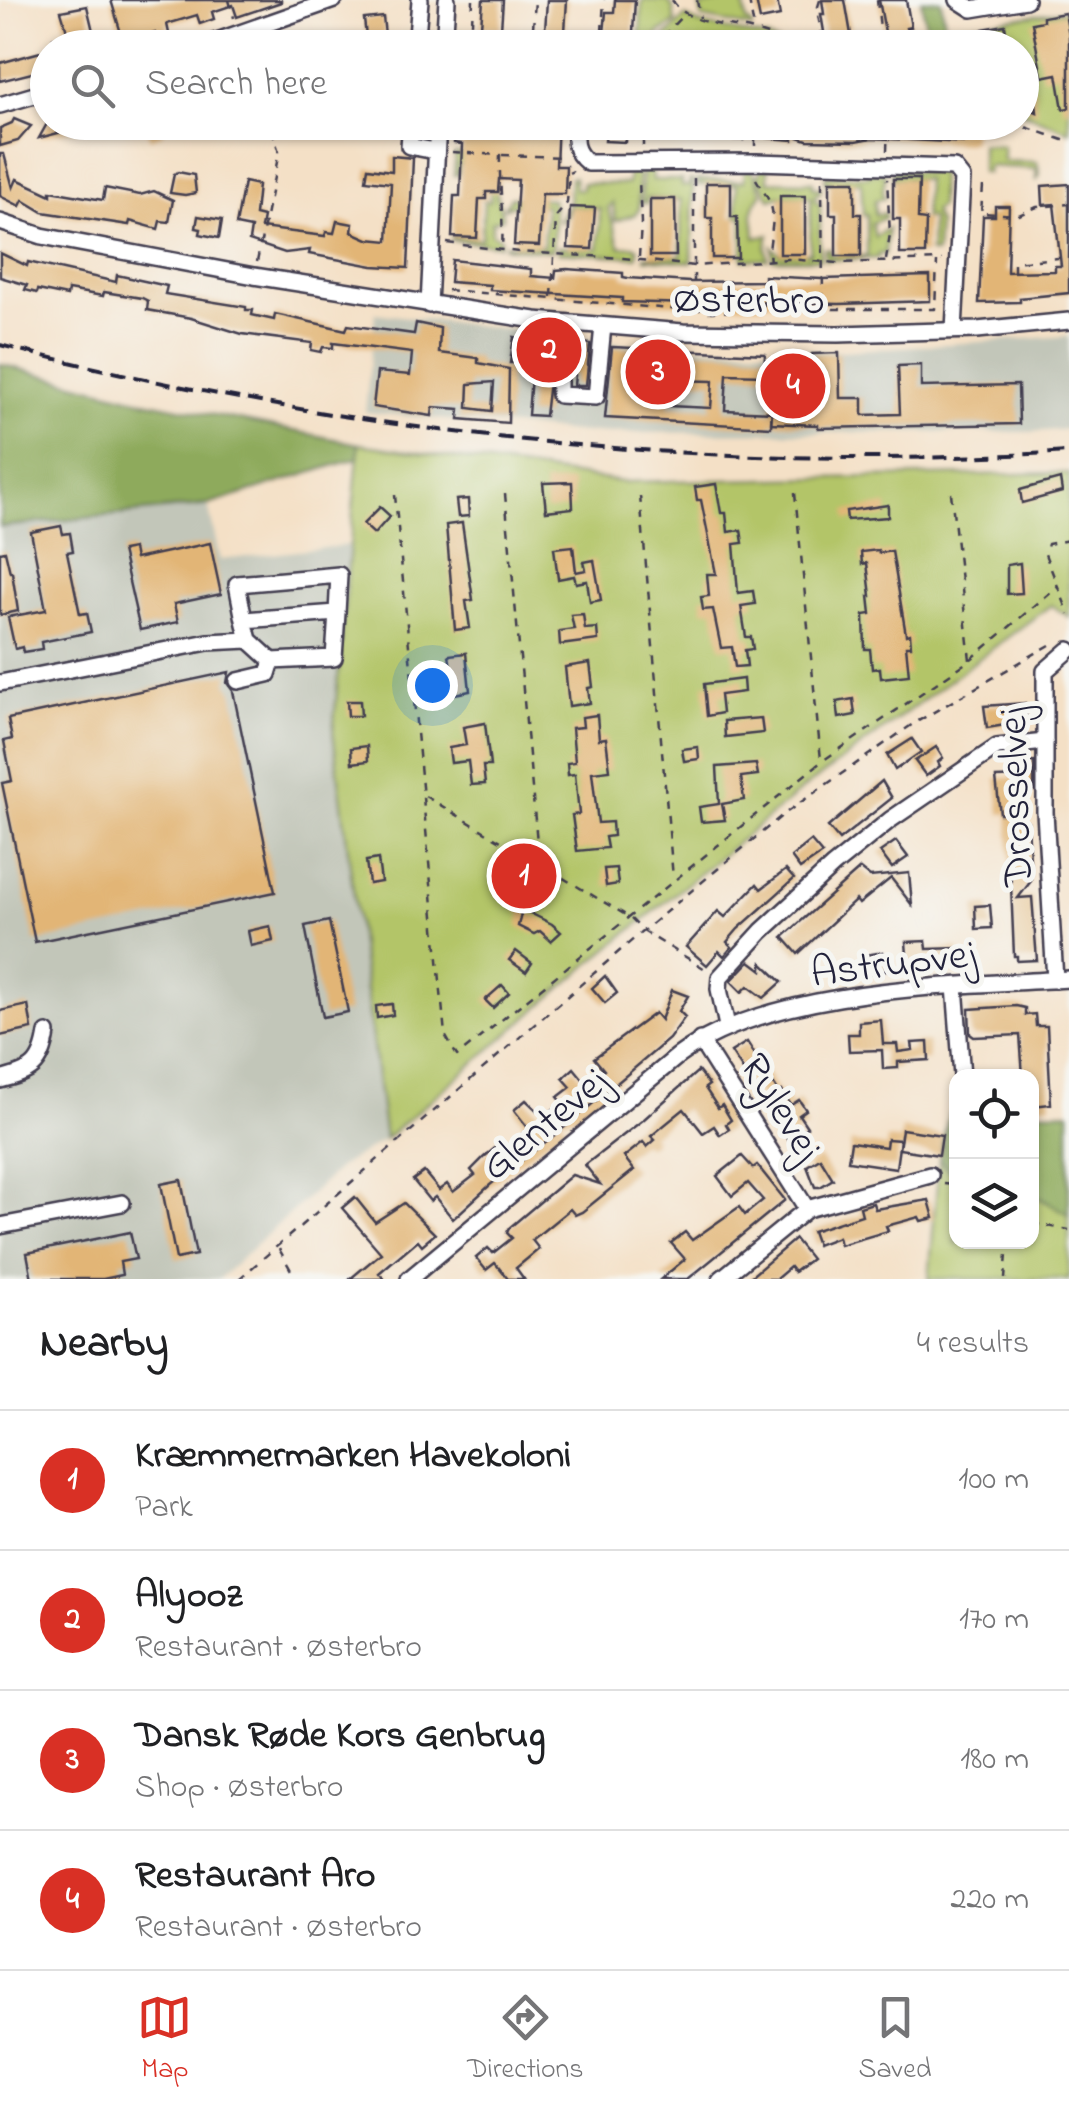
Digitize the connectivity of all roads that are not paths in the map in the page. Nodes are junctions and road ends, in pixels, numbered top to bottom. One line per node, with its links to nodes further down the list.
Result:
1 (334, 0): 6 (street)
2 (420, 0): 7 (street)
3 (447, 0): 8 (street)
4 (1026, 0): 5 (street)
5 (965, 5)
6 (248, 30)
7 (418, 30)
8 (446, 30)
9 (30, 96): 10 (street)
10 (0, 105)
11 (410, 140): 14 (street)
12 (436, 140): 14 (street)
13 (579, 140): 19 (street)
14 (435, 150): 16 (street)
15 (0, 222): 16 (street, Østerbro)
16 (428, 305): 18 (street, Østerbro)
17 (1069, 320): 19 (street, Østerbro)
18 (603, 326): 19 (street, Østerbro); 20 (street)
19 (954, 330)
20 (559, 381)
21 (337, 613): 22 (street); 22 (street); 25 (street)
22 (244, 620): 23 (street)
23 (248, 640): 25 (street); 27 (street)
24 (1062, 647): 28 (street, Drosselvej)
25 (272, 660): 26 (street)
26 (238, 680)
27 (0, 684)
28 (1044, 742): 29 (street, Drosselvej); 31 (street)
29 (1062, 980): 30 (street, Astrupvej)
30 (955, 986): 31 (street, Astrupvej); 34 (street)
31 (728, 1026): 33 (street, Glentevej)
32 (47, 1033): 35 (street)
33 (700, 1040): 38 (street, Rylevej); 40 (street, Glentevej)
34 (961, 1069)
35 (0, 1080)
36 (932, 1180): 38 (street)
37 (122, 1203): 39 (street)
38 (807, 1209): 41 (street)
39 (0, 1226)
40 (409, 1279)
41 (721, 1279)

